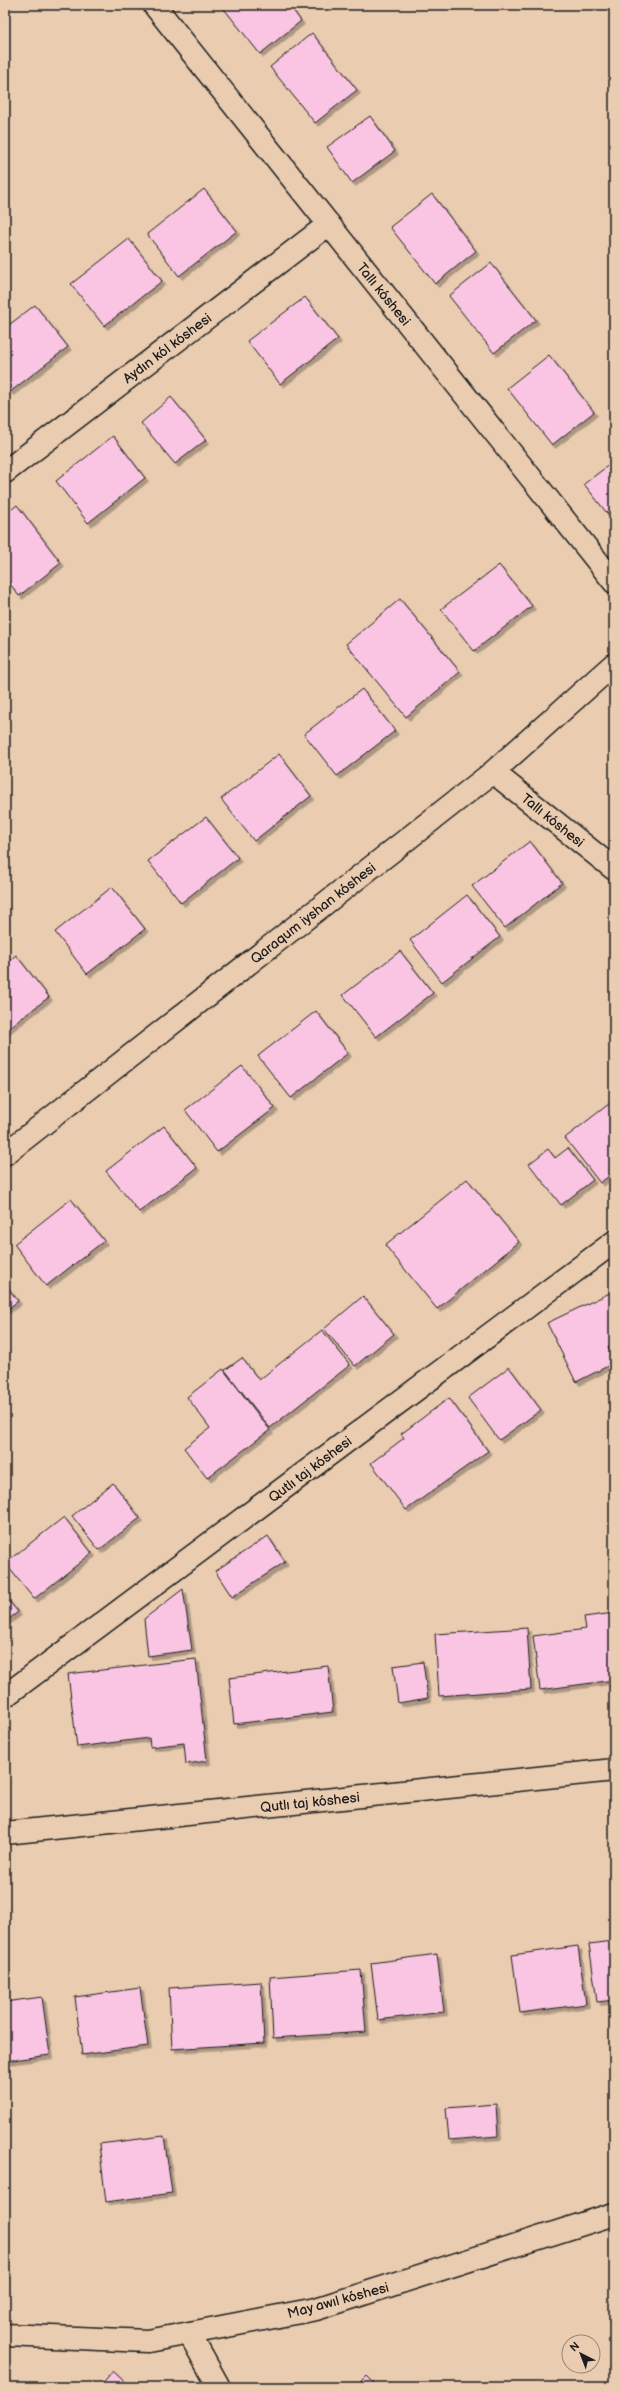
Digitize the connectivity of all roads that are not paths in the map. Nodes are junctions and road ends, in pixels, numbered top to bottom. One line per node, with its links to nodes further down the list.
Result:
1 (154, 5): 2 (street, Tallı kóshesi)
2 (329, 224): 3 (street, Aydın kól kóshesi); 4 (street, Tallı kóshesi)
3 (5, 472)
4 (614, 582)
5 (614, 664): 6 (street, Qaraqum iyshan kóshesi)
6 (493, 772): 7 (street, Tallı kóshesi); 8 (street, Qaraqum iyshan kóshesi)
7 (614, 869)
8 (5, 1154)
9 (614, 1242): 10 (street, Qutlı taj kóshesi)
10 (5, 1696)
11 (614, 1770): 12 (street, Qutlı taj kóshesi)
12 (5, 1833)
13 (611, 2220): 14 (street, May awıl kóshesi)
14 (189, 2333): 15 (street, May awıl kóshesi); 16 (street)
15 (5, 2335)
16 (219, 2387)

